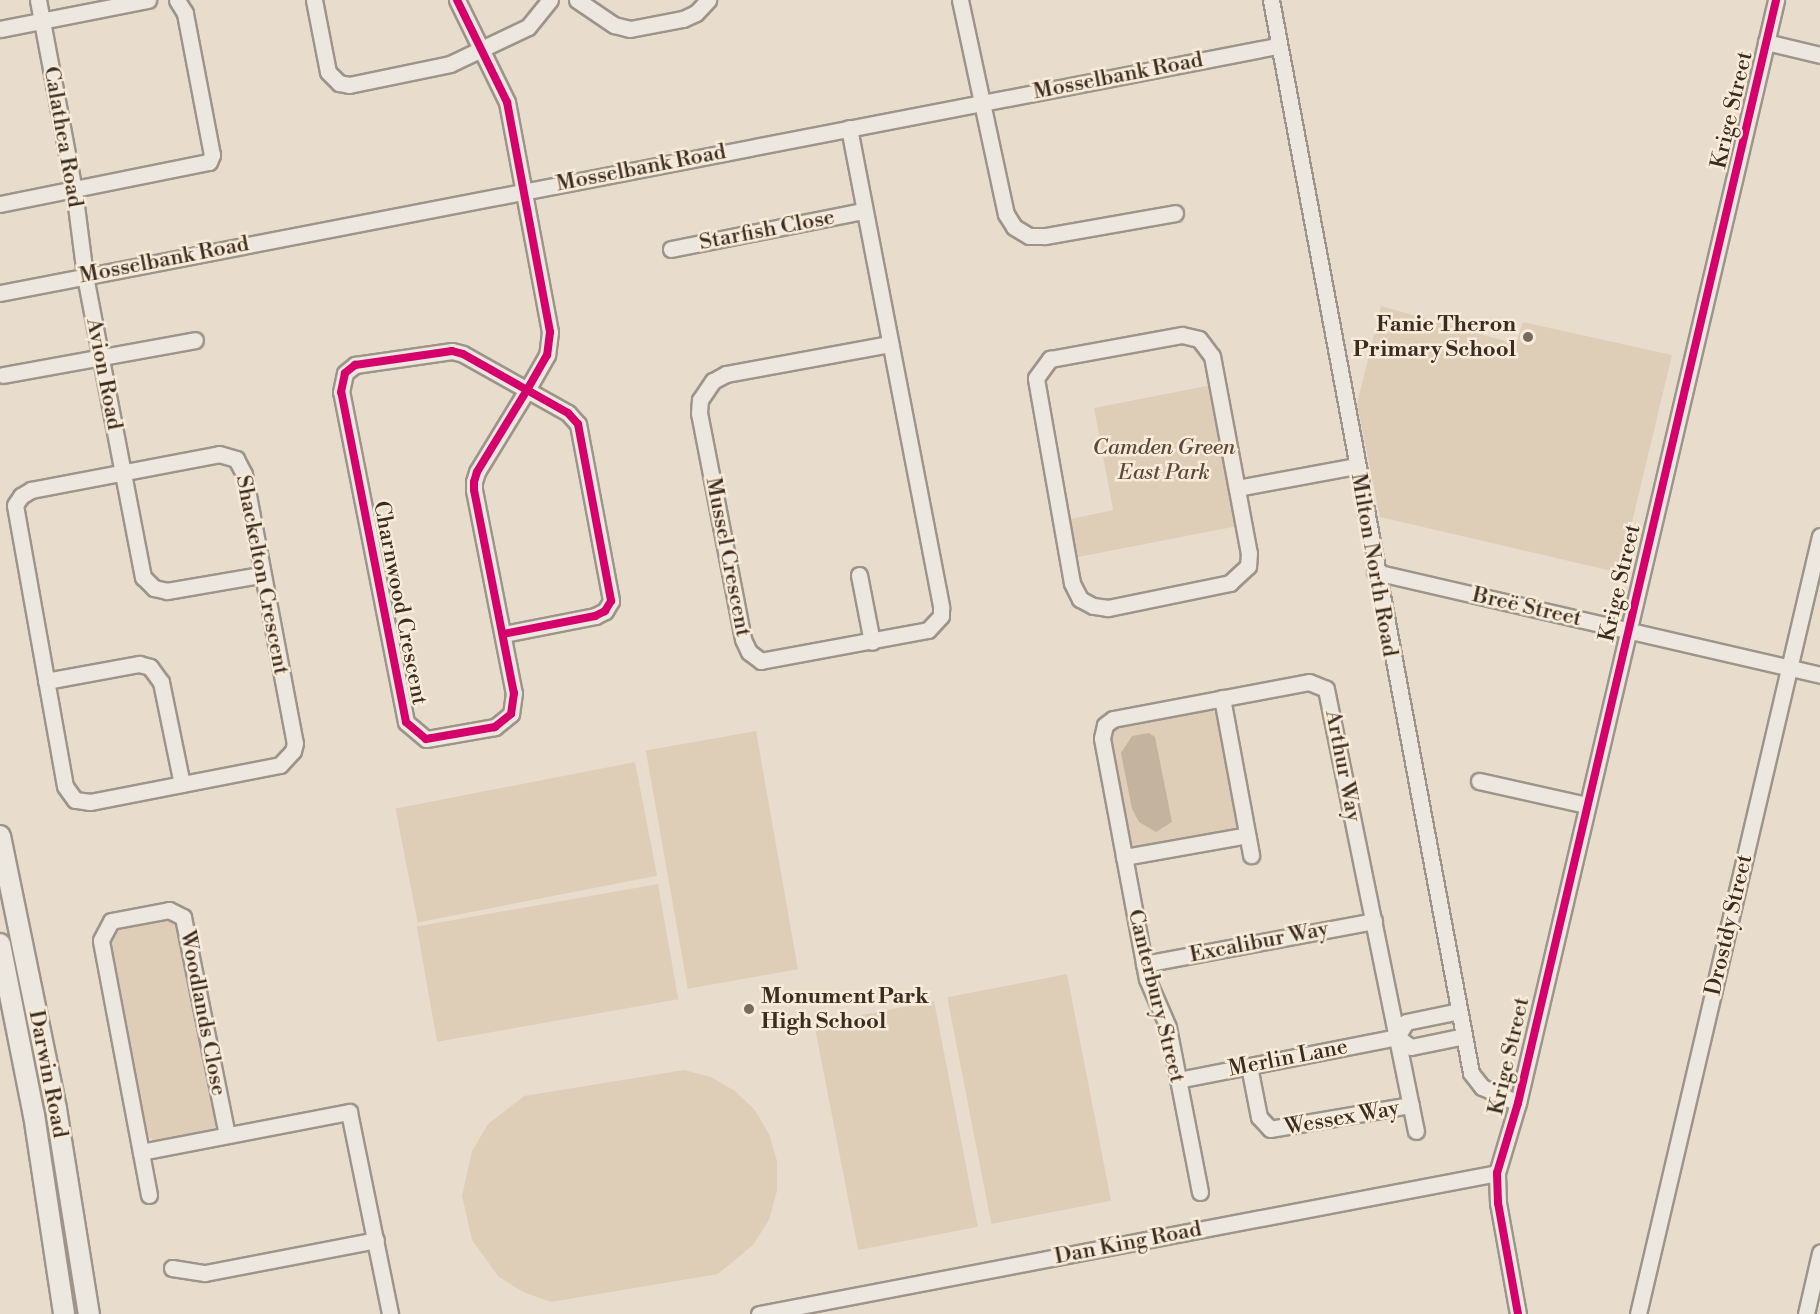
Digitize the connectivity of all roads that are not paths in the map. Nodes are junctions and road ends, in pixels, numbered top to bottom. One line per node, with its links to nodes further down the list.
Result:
1 (38, 0): 12 (street, Calathea Road)
2 (148, 0): 12 (street)
3 (177, 0): 20 (street)
4 (314, 0): 16 (street)
5 (457, 0): 16 (street)
6 (550, 0): 16 (street)
7 (577, 0): 8 (street)
8 (708, 0)
9 (960, 0): 18 (street)
10 (1271, 0): 15 (street, Milton North Road)
11 (1776, 0): 14 (street, Krige Street)
12 (42, 21): 13 (street); 20 (street, Calathea Road)
13 (0, 29)
14 (1766, 42): 17 (street); 40 (street, Krige Street)
15 (1277, 46): 18 (street, Mosselbank Road); 33 (street, Milton North Road)
16 (482, 50): 21 (street)
17 (1820, 55)
18 (982, 102): 19 (street, Mosselbank Road); 24 (street)
19 (849, 128): 21 (street, Mosselbank Road); 23 (street, Mussel Crescent)
20 (74, 190): 22 (street); 26 (street, Calathea Road)
21 (525, 191): 26 (street, Mosselbank Road); 32 (street)
22 (0, 204)
23 (863, 211): 25 (street, Starfish Close); 29 (street, Mussel Crescent)
24 (1175, 213)
25 (671, 249)
26 (85, 276): 27 (street, Mosselbank Road); 30 (street, Avion Road)
27 (2, 292)
28 (195, 340): 30 (street)
29 (890, 344): 42 (street, Mussel Crescent); 42 (street, Mussel Crescent)
30 (101, 358): 31 (street); 34 (street, Avion Road)
31 (3, 375)
32 (527, 390): 41 (street, Charnwood Crescent); 41 (street); 41 (street, Charnwood Crescent)
33 (1356, 466): 35 (street); 37 (street, Milton North Road)
34 (122, 472): 38 (street, Avion Road); 38 (street, Shackelton Crescent); 45 (street, Shackelton Crescent)
35 (1237, 488): 35 (street)
36 (1820, 536): 43 (street, Drostdy Street)
37 (1375, 572): 40 (street, Breë Street); 58 (street, Milton North Road)
38 (261, 575): 49 (street, Shackelton Crescent)
39 (859, 575): 42 (street)
40 (1627, 631): 43 (street, Breë Street); 50 (street, Krige Street)
41 (503, 634)
42 (872, 642)
43 (1789, 667): 44 (street, Breë Street); 80 (street, Drostdy Street)
44 (1820, 675)
45 (46, 681): 49 (street); 49 (street, Shackelton Crescent)
46 (1222, 698): 47 (street, Arthur Way); 51 (street); 55 (street, Arthur Way)
47 (1103, 730): 54 (street, Canterbury Street)
48 (1479, 781): 50 (street)
49 (182, 784)
50 (1586, 805): 63 (street, Krige Street)
51 (1247, 835): 53 (street); 54 (street)
52 (0, 836): 76 (street, Darwin Road)
53 (1251, 855)
54 (1124, 857): 57 (street, Canterbury Street)
55 (1374, 921): 57 (street, Excalibur Way); 60 (street, Arthur Way)
56 (0, 944): 75 (street, Darwin Road)
57 (1144, 964): 62 (street, Canterbury Street)
58 (1459, 1011): 59 (street, Milton North Road); 60 (street, Merlin Lane)
59 (1464, 1036): 60 (street, Merlin Lane); 63 (street, Milton North Road)
60 (1397, 1037): 61 (street, Merlin Lane); 64 (street, Wessex Way)
61 (1249, 1066): 62 (street, Merlin Lane); 64 (street, Wessex Way)
62 (1178, 1080): 69 (street, Canterbury Street)
63 (1518, 1103): 68 (street, Krige Street)
64 (1411, 1105): 65 (street, Wessex Way)
65 (1416, 1131)
66 (227, 1135): 67 (street); 67 (street, Woodlands Close); 71 (street)
67 (141, 1152): 70 (street, Woodlands Close)
68 (1497, 1173): 74 (street, Dan King Road); 79 (street, Krige Street)
69 (1200, 1192)
70 (149, 1195)
71 (376, 1240): 73 (street); 77 (street)
72 (1820, 1253): 81 (street)
73 (172, 1268)
74 (792, 1311): 78 (street, Dan King Road)
75 (63, 1314)
76 (89, 1314)
77 (390, 1314)
78 (759, 1314)
79 (1518, 1314)
80 (1638, 1314)
81 (1806, 1314)

